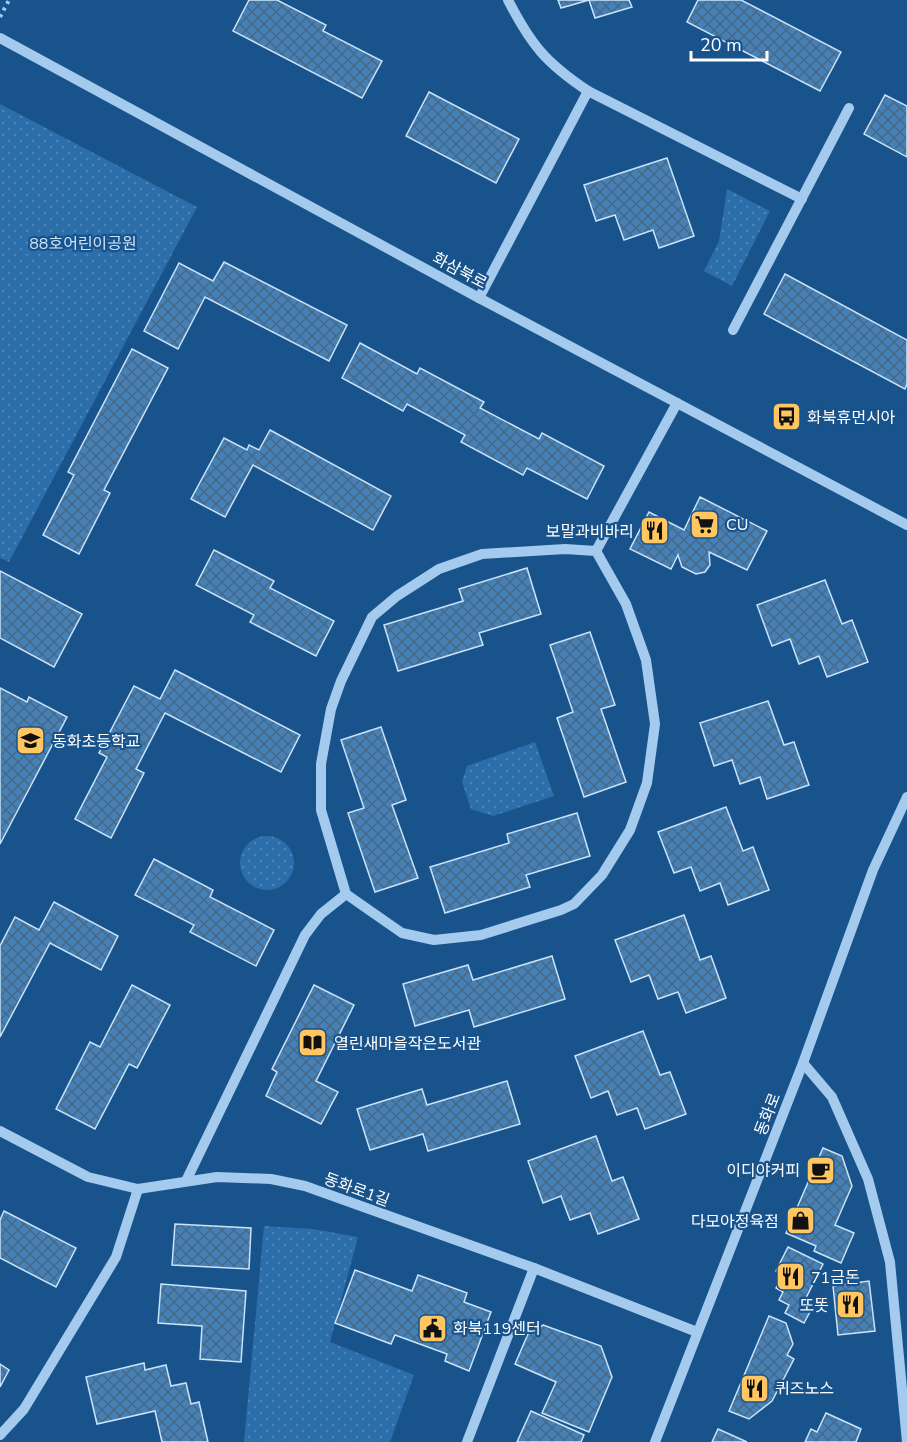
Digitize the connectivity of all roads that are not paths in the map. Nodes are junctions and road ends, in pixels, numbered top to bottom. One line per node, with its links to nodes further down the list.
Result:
1 (508, 0): 3 (street)
2 (0, 39): 6 (street, 화삼북로)
3 (588, 91): 5 (street); 6 (street)
4 (849, 108): 5 (street)
5 (802, 199): 7 (street)
6 (479, 298): 8 (street, 화삼북로)
7 (733, 330)
8 (677, 403): 9 (street, 화삼북로); 10 (street)
9 (907, 525)
10 (596, 551): 12 (street); 12 (street)
11 (907, 797): 13 (street, 동화로)
12 (346, 894): 15 (street)
13 (803, 1063): 18 (street, 동화로); 22 (street)
14 (0, 1131): 16 (street, 동화로1길)
15 (186, 1181): 16 (street, 동화로1길); 17 (street, 동화로1길)
16 (138, 1189): 19 (street)
17 (534, 1268): 18 (street, 동화로1길); 20 (street)
18 (697, 1332): 21 (street, 동화로)
19 (0, 1435)
20 (467, 1442)
21 (655, 1442)
22 (907, 1442)

